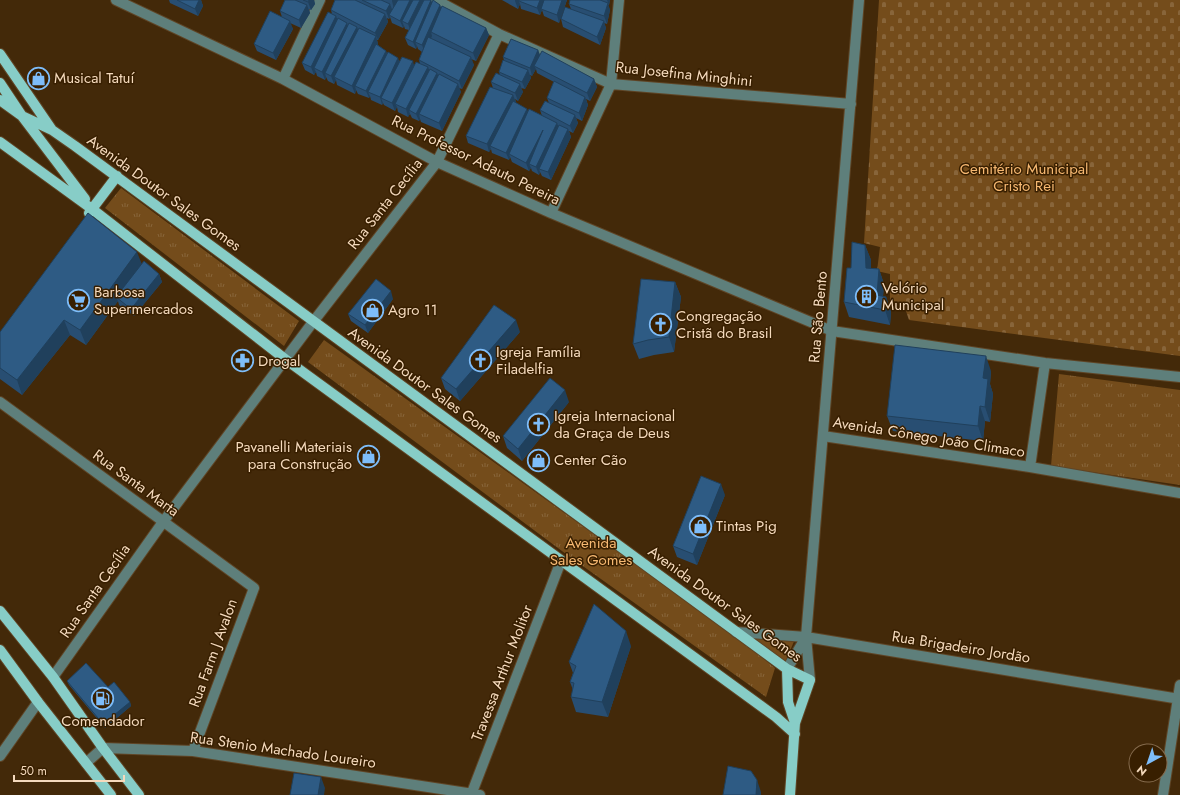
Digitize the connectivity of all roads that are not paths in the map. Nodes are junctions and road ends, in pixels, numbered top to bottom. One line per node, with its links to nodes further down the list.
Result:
1 (116, 0): 8 (street, Rua Professor Adauto Pereira)
2 (320, 0): 8 (street)
3 (436, 0): 6 (street, Rua Josefina Minghini)
4 (619, 0): 10 (street)
5 (859, 0): 12 (street, Rua São Bento)
6 (499, 34): 10 (street, Rua Josefina Minghini); 16 (street, Rua Santa Cecília)
7 (0, 54): 14 (main road)
8 (283, 79): 16 (street, Rua Professor Adauto Pereira)
9 (0, 82): 13 (main road)
10 (611, 84): 12 (street, Rua Josefina Minghini); 19 (street)
11 (0, 100): 13 (main road, Avenida Doutor Sales Gomes)
12 (851, 104): 22 (street, Rua São Bento)
13 (22, 116): 14 (main road, Avenida Doutor Sales Gomes); 18 (main road, Avenida Doutor Sales Gomes)
14 (52, 130): 17 (main road, Avenida Doutor Sales Gomes)
15 (0, 142): 18 (main road, Avenida Doutor Sales Gomes)
16 (437, 162): 19 (street, Rua Professor Adauto Pereira); 21 (street, Rua Santa Cecília)
17 (117, 176): 18 (main road); 21 (main road, Avenida Doutor Sales Gomes)
18 (92, 209): 20 (main road); 23 (main road, Avenida Doutor Sales Gomes)
19 (551, 213): 22 (street, Rua Professor Adauto Pereira)
20 (83, 221)
21 (313, 322): 23 (street, Rua Santa Cecília); 34 (main road, Avenida Doutor Sales Gomes)
22 (832, 331): 24 (street); 27 (street, Rua São Bento)
23 (285, 359): 30 (street, Rua Santa Cecília); 31 (main road, Avenida Doutor Sales Gomes)
24 (1045, 363): 25 (street); 28 (street, Avenida Cônego João Climaco)
25 (1180, 377)
26 (0, 402): 30 (street, Rua Santa Marta)
27 (823, 436): 28 (street, Avenida Cônego João Climaco); 35 (street, Rua São Bento)
28 (1030, 467): 29 (street, Avenida Cônego João Climaco)
29 (1180, 493)
30 (163, 522): 32 (street, Rua Santa Marta); 38 (street, Rua Santa Cecília)
31 (561, 561): 43 (main road, Avenida Doutor Sales Gomes); 48 (street, Travessa Arthur Molitor)
32 (254, 588): 45 (street, Rua Farm J Avalon)
33 (0, 611): 38 (main road)
34 (736, 632): 35 (street, Rua Brigadeiro Jordão); 37 (main road, Avenida Doutor Sales Gomes)
35 (806, 637): 37 (street, Rua São Bento); 39 (street, Rua São Bento); 41 (street, Rua Brigadeiro Jordão)
36 (0, 650): 42 (main road)
37 (786, 669): 39 (main road, Avenida Doutor Sales Gomes); 43 (main road, Rua São Bento)
38 (53, 677): 44 (main road)
39 (810, 680): 43 (main road, Rua São Bento)
40 (1180, 685): 41 (street)
41 (1179, 698): 52 (street)
42 (38, 702): 46 (street); 47 (main road)
43 (795, 729): 51 (main road, Rua São Bento)
44 (103, 748): 45 (street, Rua Stenio Machado Loureiro); 47 (street); 50 (main road)
45 (193, 751): 48 (street, Rua Stenio Machado Loureiro)
46 (0, 756)
47 (86, 763): 49 (main road)
48 (474, 794)
49 (111, 795)
50 (139, 795)
51 (790, 795)
52 (1163, 795)

